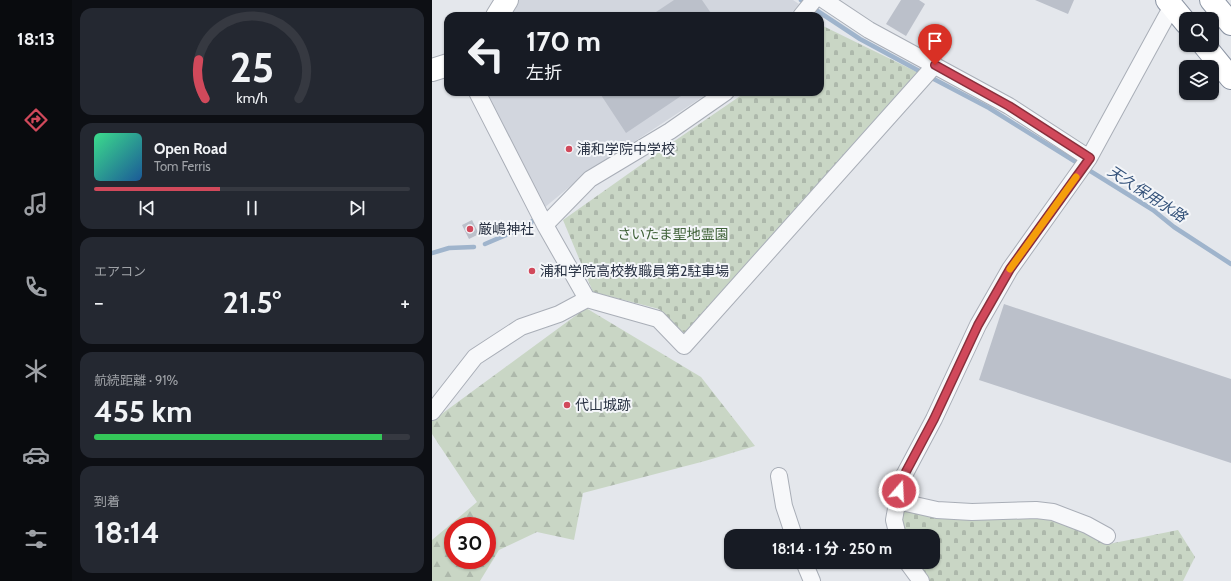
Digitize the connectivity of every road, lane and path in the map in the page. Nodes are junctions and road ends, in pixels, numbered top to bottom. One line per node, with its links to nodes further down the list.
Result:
1 (507, 0): 6 (main road)
2 (814, 0): 7 (street)
3 (824, 0): 11 (street)
4 (1211, 0): 9 (main road)
5 (1170, 3): 8 (main road); 17 (street)
6 (500, 12)
7 (804, 12)
8 (1179, 14)
9 (1231, 24)
10 (1210, 52): 14 (main road)
11 (935, 65): 17 (street); 19 (street)
12 (444, 66): 13 (main road)
13 (432, 70)
14 (1231, 78)
15 (479, 96): 18 (street)
16 (720, 96): 18 (street)
17 (1090, 158): 22 (street)
18 (545, 225): 19 (street)
19 (587, 299): 20 (street)
20 (432, 412)
21 (779, 476): 23 (street)
22 (897, 501): 24 (street); 25 (street)
23 (792, 529)
24 (896, 529)
25 (1107, 536)
26 (807, 569): 28 (street)
27 (912, 569): 29 (street)
28 (812, 581)
29 (921, 581)

